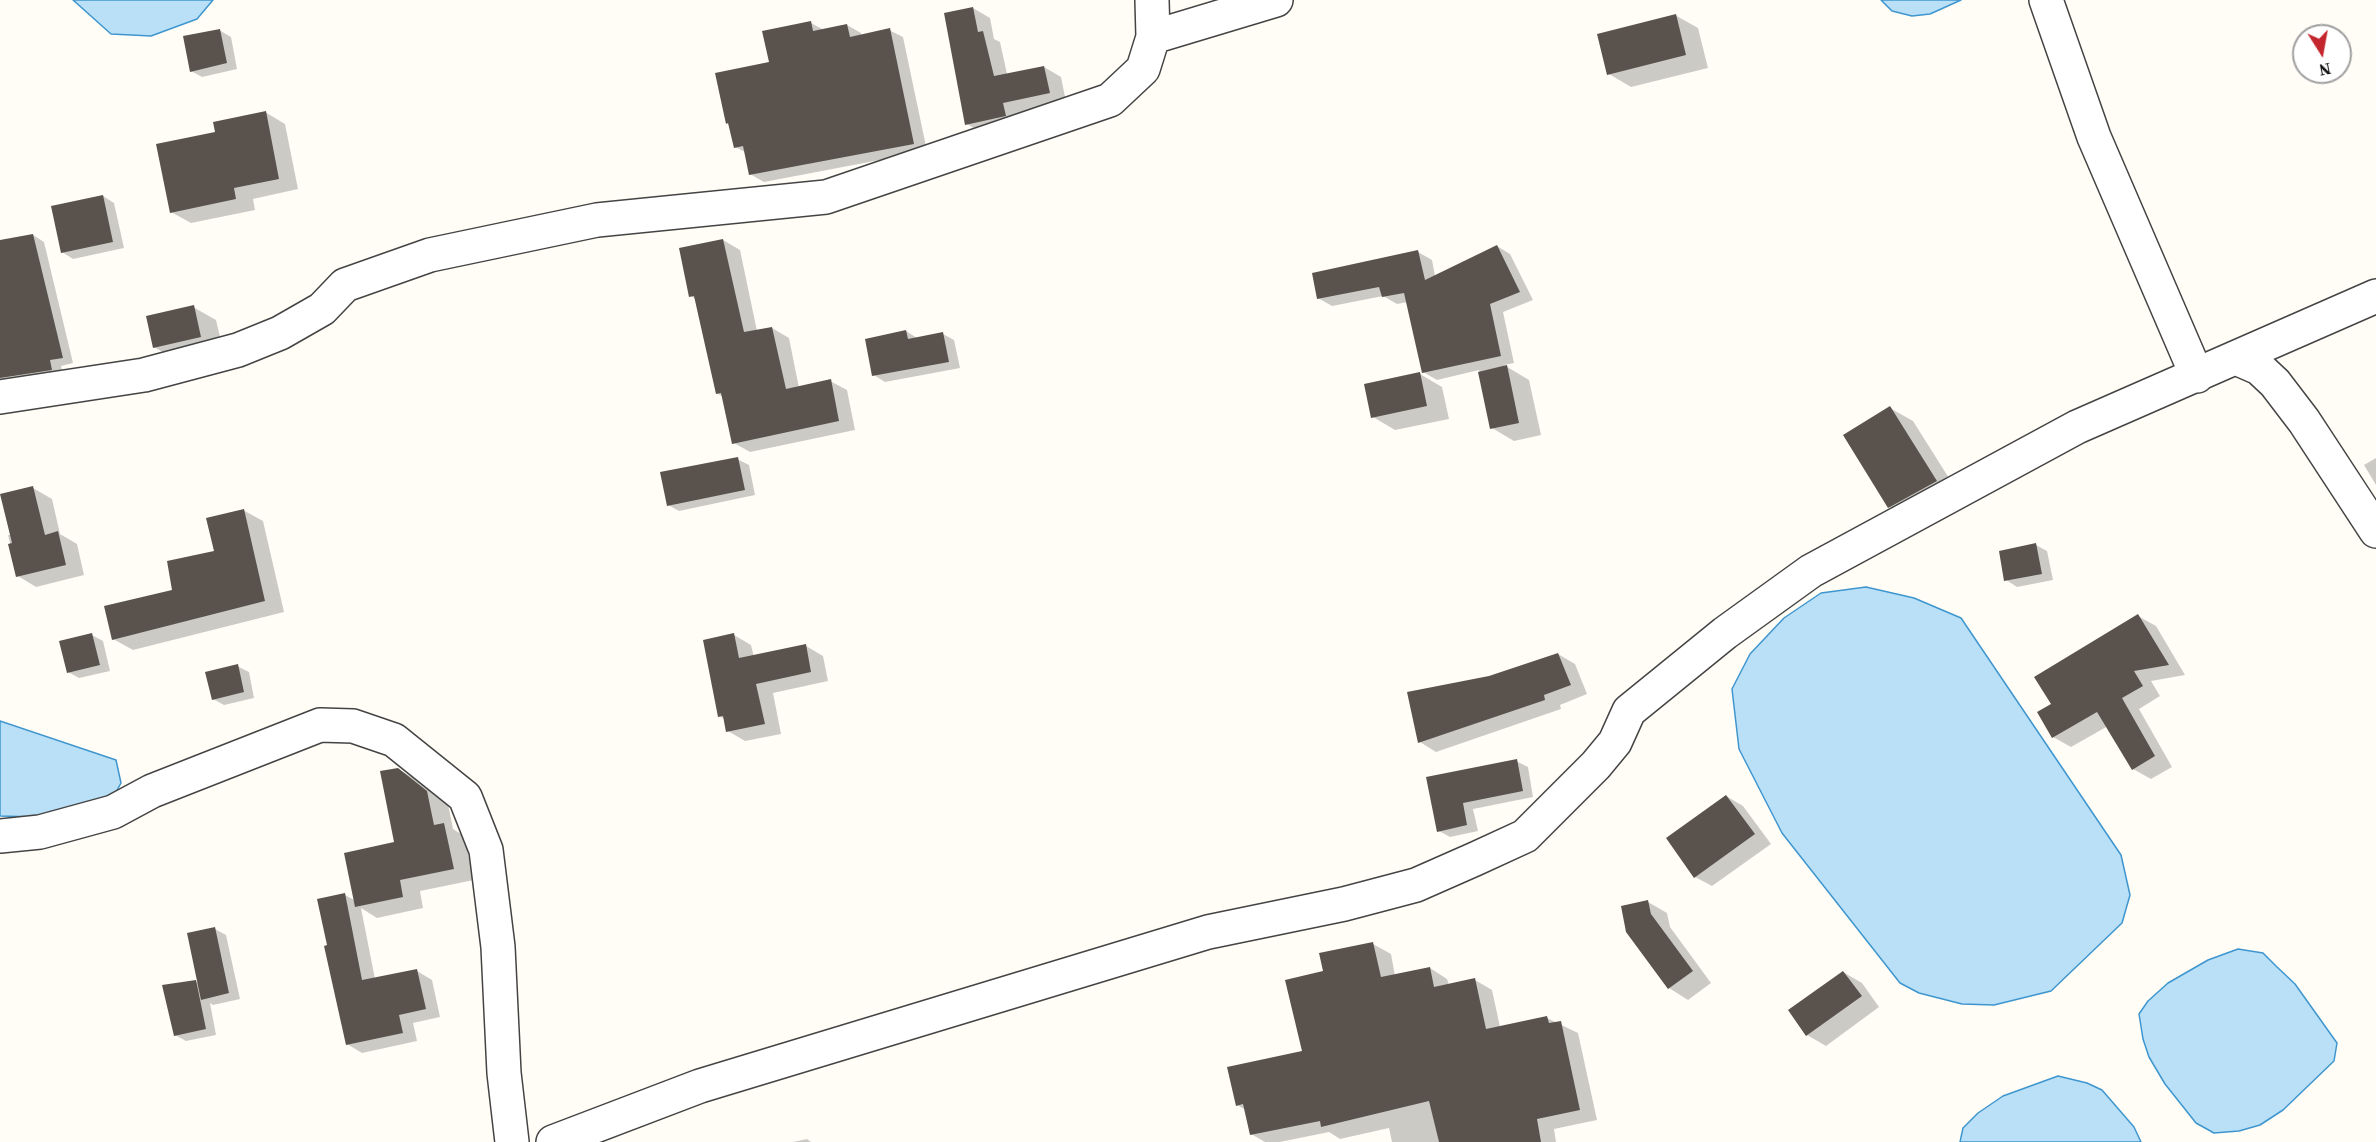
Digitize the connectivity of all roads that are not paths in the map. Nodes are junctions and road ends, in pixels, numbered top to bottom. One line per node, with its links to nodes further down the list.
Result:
1 (1152, 0): 4 (street)
2 (1276, 0): 4 (street)
3 (2046, 0): 7 (street)
4 (1153, 37): 8 (street)
5 (2376, 296): 6 (street)
6 (2236, 358): 7 (street); 9 (street)
7 (2197, 376): 12 (street)
8 (0, 397)
9 (2376, 531)
10 (0, 836): 11 (street)
11 (512, 1142)
12 (553, 1142)

